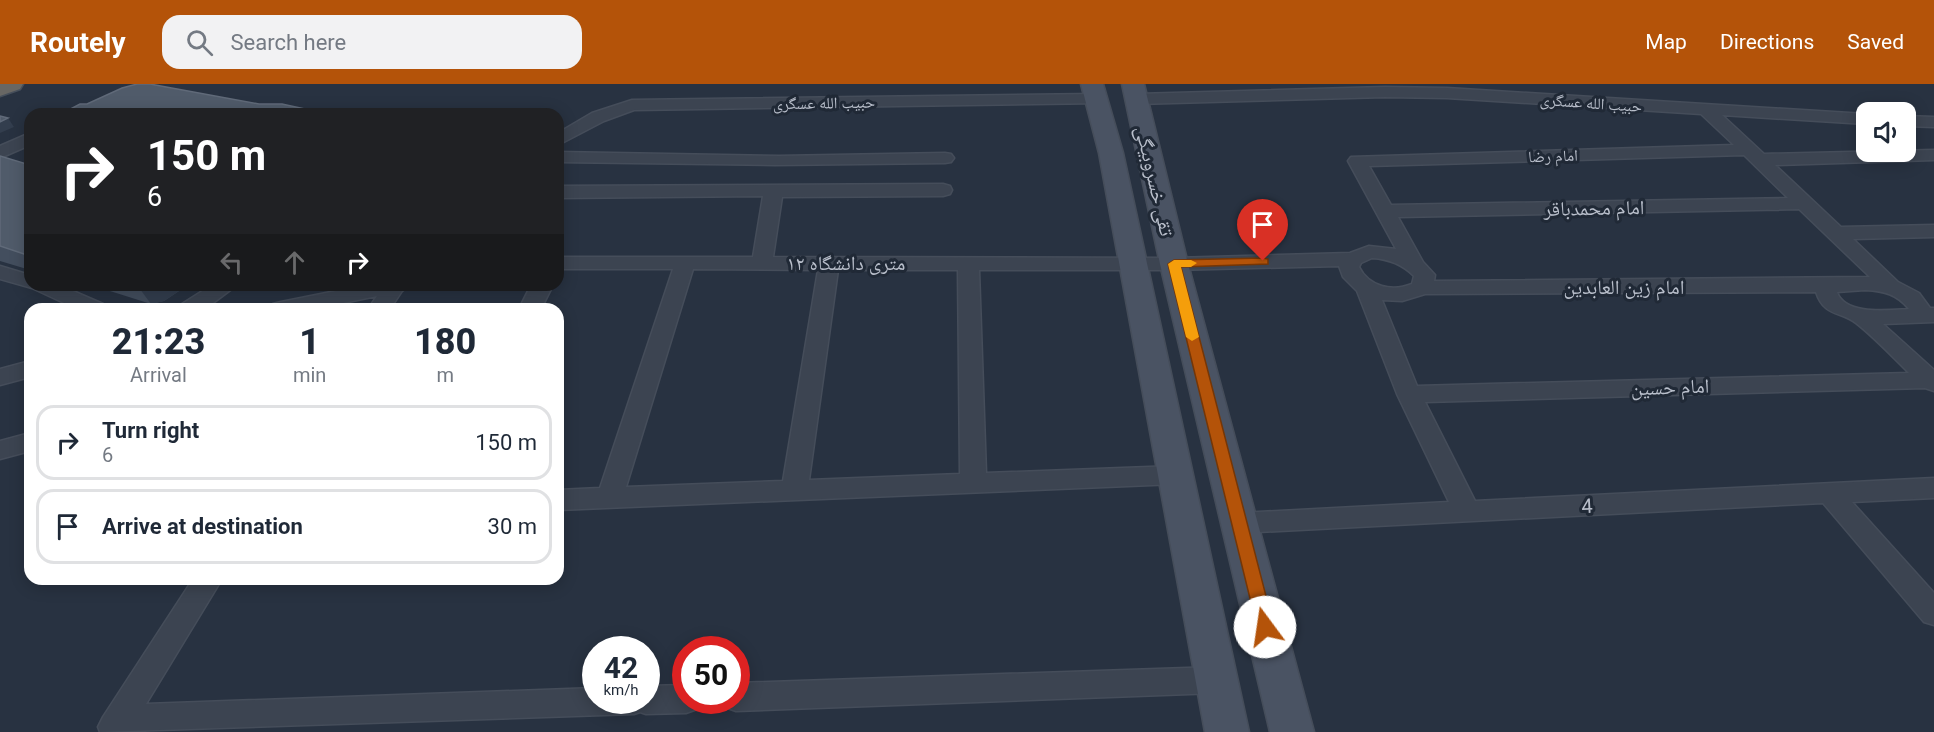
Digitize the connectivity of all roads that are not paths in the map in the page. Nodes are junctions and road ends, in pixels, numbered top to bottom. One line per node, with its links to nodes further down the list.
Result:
1 (12, 84): 2 (highway)
2 (0, 89)
3 (1135, 91): 5 (street, حبیب الله عسگری); 32 (main road, تقی خسروبیگی)
4 (1095, 92): 9 (street, حبیب الله عسگری); 31 (main road, تقی خسروبیگی)
5 (1707, 110): 6 (street, حبیب الله عسگری); 12 (street)
6 (1856, 117)
7 (1916, 121): 8 (street)
8 (1934, 122)
9 (564, 137)
10 (24, 143): 11 (street)
11 (0, 153)
12 (1754, 155): 13 (street, امام رضا); 20 (street); 21 (street, امام رضا)
13 (1934, 155)
14 (564, 157): 16 (street)
15 (945, 158): 16 (street)
16 (779, 160): 18 (street); 18 (street)
17 (943, 190): 18 (street)
18 (773, 191): 19 (street); 28 (street)
19 (564, 192)
20 (1804, 203): 21 (street, امام محمدباقر); 23 (street)
21 (1384, 211): 25 (street)
22 (1934, 231): 23 (street)
23 (1836, 233): 35 (street)
24 (1353, 259): 25 (street, ۱۲ متری دانشگاه); 32 (street, ۱۲ متری دانشگاه); 37 (street)
25 (1413, 262): 38 (street)
26 (564, 263): 27 (street, ۱۲ متری دانشگاه)
27 (685, 263): 28 (street, ۱۲ متری دانشگاه); 58 (street)
28 (762, 263): 30 (street, ۱۲ متری دانشگاه)
29 (968, 263): 30 (street, ۱۲ متری دانشگاه); 31 (street, ۱۲ متری دانشگاه); 54 (street)
30 (829, 264): 56 (street)
31 (1133, 264): 32 (street, ۱۲ متری دانشگاه); 53 (main road, تقی خسروبیگی)
32 (1174, 264): 61 (main road, تقی خسروبیگی)
33 (0, 272): 34 (street)
34 (24, 280)
35 (1888, 284): 36 (street, امام زین العابدین); 45 (street)
36 (1825, 286): 38 (street, امام زین العابدین); 46 (street)
37 (1366, 288): 38 (street, امام زین العابدین); 50 (street)
38 (1422, 288)
39 (54, 291): 42 (street)
40 (217, 291): 43 (street)
41 (367, 291): 44 (street)
42 (82, 303)
43 (199, 303)
44 (310, 303)
45 (1926, 315): 46 (street)
46 (1863, 317): 49 (street)
47 (24, 371): 48 (street)
48 (0, 377)
49 (1932, 381): 50 (street, امام حسین)
50 (1409, 394): 60 (street)
51 (24, 444): 52 (street)
52 (0, 450)
53 (1176, 475): 54 (street); 64 (main road, تقی خسروبیگی)
54 (973, 483): 56 (street)
55 (1934, 488): 57 (street, 4)
56 (794, 490): 58 (street)
57 (1829, 493): 60 (street, 4); 63 (street)
58 (610, 498): 59 (street)
59 (564, 500)
60 (1467, 512): 61 (street, 4)
61 (1240, 523): 69 (main road, تقی خسروبیگی)
62 (204, 585): 67 (street)
63 (1934, 613)
64 (1217, 680): 65 (street); 68 (main road, تقی خسروبیگی)
65 (750, 697)
66 (582, 703): 67 (street)
67 (116, 725)
68 (1227, 732)
69 (1292, 732)

